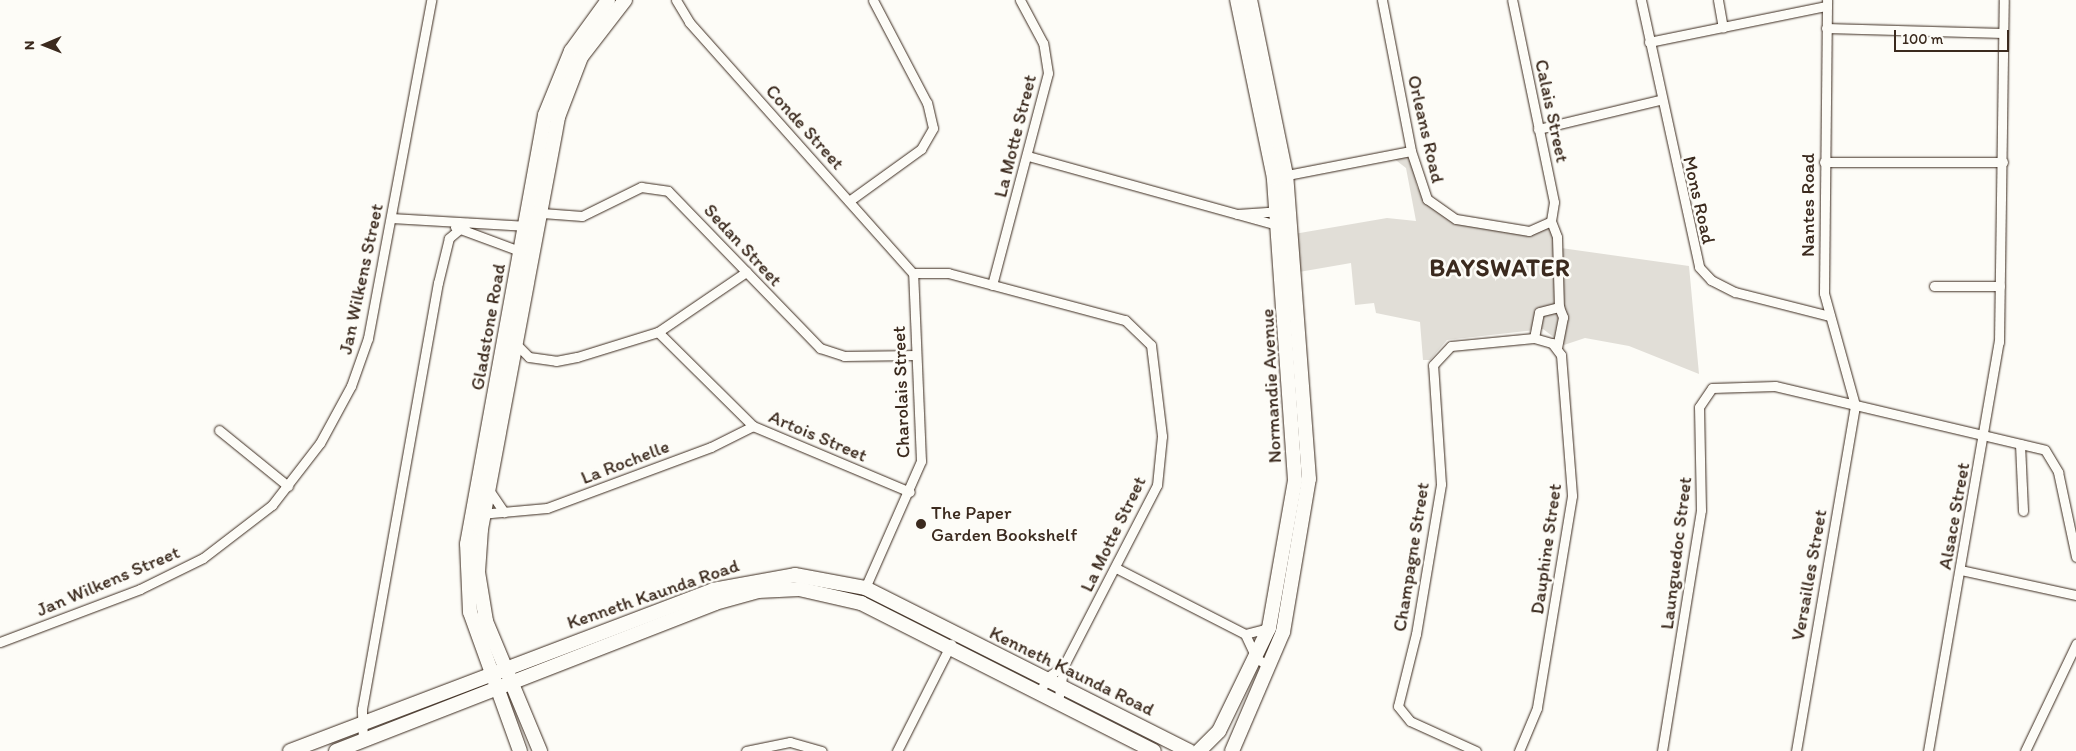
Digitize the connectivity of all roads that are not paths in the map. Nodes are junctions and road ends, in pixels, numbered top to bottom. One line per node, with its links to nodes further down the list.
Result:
1 (431, 0): 32 (street, Jan Wilkens Street)
2 (608, 0): 26 (street, Gladstone Road)
3 (625, 0): 27 (street, Gladstone Road)
4 (676, 0): 28 (street, Conde Street)
5 (873, 0): 28 (street)
6 (1020, 0): 22 (street, La Motte Street)
7 (1237, 0): 25 (street, Normandie Avenue)
8 (1250, 0): 25 (street, Normandie Avenue)
9 (1382, 0): 21 (street, Orleans Road)
10 (1512, 0): 20 (street, Calais Street)
11 (1641, 0): 18 (street, Mons Road)
12 (1718, 0): 15 (street)
13 (2004, 0): 17 (street, Alsace Street)
14 (1827, 3): 15 (street); 16 (street, Nantes Road)
15 (1723, 28): 18 (street)
16 (1826, 28): 17 (street); 23 (street, Nantes Road)
17 (2003, 33): 24 (street, Alsace Street)
18 (1649, 42): 19 (street, Mons Road)
19 (1660, 100): 20 (street); 44 (street, Mons Road)
20 (1538, 129): 33 (street, Calais Street)
21 (1411, 151): 25 (street); 33 (street, Orleans Road)
22 (1028, 156): 31 (street); 40 (street, La Motte Street)
23 (1824, 162): 24 (street); 44 (street, Nantes Road)
24 (2003, 162): 42 (street, Alsace Street)
25 (1280, 176): 29 (street, Normandie Avenue)
26 (530, 196): 27 (street); 36 (street, Gladstone Road)
27 (544, 199): 30 (street, Gladstone Road)
28 (849, 201): 39 (street, Conde Street)
29 (1284, 211): 31 (street); 35 (street, Normandie Avenue)
30 (542, 213): 36 (street, Gladstone Road); 38 (street, Sedan Street)
31 (1237, 214): 35 (street)
32 (391, 218): 34 (street); 57 (street, Jan Wilkens Street)
33 (1548, 224): 43 (street, Calais Street)
34 (464, 226): 36 (street); 37 (street); 91 (street)
35 (1285, 226): 60 (street, Normandie Avenue); 61 (street, Normandie Avenue)
36 (531, 227): 37 (street, Gladstone Road)
37 (527, 253): 47 (street, Gladstone Road)
38 (746, 272): 45 (street); 49 (street, Sedan Street)
39 (913, 273): 40 (street, La Motte Street); 49 (street, Charolais Street)
40 (992, 285): 66 (street, La Motte Street)
41 (1934, 286): 42 (street)
42 (2000, 286): 55 (street, Alsace Street)
43 (1559, 308): 46 (street); 48 (street, Calais Street)
44 (1830, 316): 52 (street, Nantes Road)
45 (658, 332): 50 (street); 53 (street, Artois Street)
46 (1534, 338): 48 (street, Champagne Street); 105 (street, Champagne Street)
47 (512, 341): 50 (street); 51 (street, Gladstone Road)
48 (1557, 348): 106 (street, Dauphine Street)
49 (916, 356): 59 (street, Charolais Street)
50 (529, 357): 51 (street)
51 (506, 365): 58 (street, Gladstone Road)
52 (1855, 405): 55 (street, Launguedoc Street); 107 (street, Launguedoc Street); 108 (street, Versailles Street)
53 (753, 426): 59 (street, Artois Street); 63 (street, La Rochelle)
54 (219, 430): 57 (street)
55 (1984, 438): 56 (street, Launguedoc Street); 67 (street, Alsace Street)
56 (2020, 444): 62 (street); 65 (street, Launguedoc Street)
57 (288, 486): 76 (street, Jan Wilkens Street)
58 (483, 486): 63 (street); 64 (street, Gladstone Road)
59 (910, 492): 68 (street, Charolais Street)
60 (1291, 509): 61 (street); 72 (street, Normandie Avenue)
61 (1306, 511): 73 (street, Normandie Avenue)
62 (2023, 511)
63 (504, 512): 64 (street, La Rochelle)
64 (478, 513): 82 (street, Gladstone Road); 83 (street, Gladstone Road)
65 (2076, 557)
66 (1116, 568): 74 (street); 80 (street, La Motte Street)
67 (1961, 570): 69 (street); 109 (street, Alsace Street)
68 (865, 588): 70 (street, Kenneth Kaunda Road); 75 (street, Kenneth Kaunda Road)
69 (2076, 595)
70 (670, 606): 71 (street); 82 (street, Kenneth Kaunda Road)
71 (676, 619): 78 (street, Kenneth Kaunda Road); 85 (street, Kenneth Kaunda Road)
72 (1269, 628): 73 (street); 74 (street); 79 (street, Normandie Avenue)
73 (1283, 632): 81 (street, Normandie Avenue)
74 (1244, 634): 79 (street)
75 (956, 635): 78 (street); 84 (street, Kenneth Kaunda Road)
76 (0, 642)
77 (2076, 644): 110 (street)
78 (949, 648): 88 (street, Kenneth Kaunda Road); 100 (street)
79 (1256, 658): 81 (street); 103 (street, Normandie Avenue)
80 (1064, 666): 84 (street, La Motte Street); 86 (street, La Motte Street)
81 (1269, 666): 104 (street, Normandie Avenue)
82 (508, 667): 83 (street, Kenneth Kaunda Road); 85 (street, Gladstone Road)
83 (491, 673): 87 (street, Gladstone Road); 91 (street, Kenneth Kaunda Road)
84 (1047, 678): 86 (street, Kenneth Kaunda Road); 88 (street, La Motte Street)
85 (515, 683): 87 (street, Kenneth Kaunda Road); 97 (street, Gladstone Road)
86 (1064, 687): 89 (street, La Motte Street); 90 (street, Kenneth Kaunda Road)
87 (498, 689): 93 (street, Kenneth Kaunda Road); 96 (street, Gladstone Road)
88 (1039, 694): 89 (street, Kenneth Kaunda Road)
89 (1058, 702): 92 (street, Kenneth Kaunda Road)
90 (1111, 711): 92 (street); 102 (street, Kenneth Kaunda Road)
91 (360, 725): 93 (street); 94 (street, Kenneth Kaunda Road)
92 (1104, 725): 101 (street, Kenneth Kaunda Road)
93 (363, 741): 95 (street, Kenneth Kaunda Road)
94 (290, 751)
95 (336, 751)
96 (520, 751)
97 (540, 751)
98 (746, 751): 99 (street)
99 (822, 751)
100 (897, 751)
101 (1154, 751)
102 (1189, 751)
103 (1199, 751)
104 (1232, 751)
105 (1476, 751)
106 (1519, 751)
107 (1662, 751)
108 (1796, 751)
109 (1928, 751)
110 (2025, 751)

